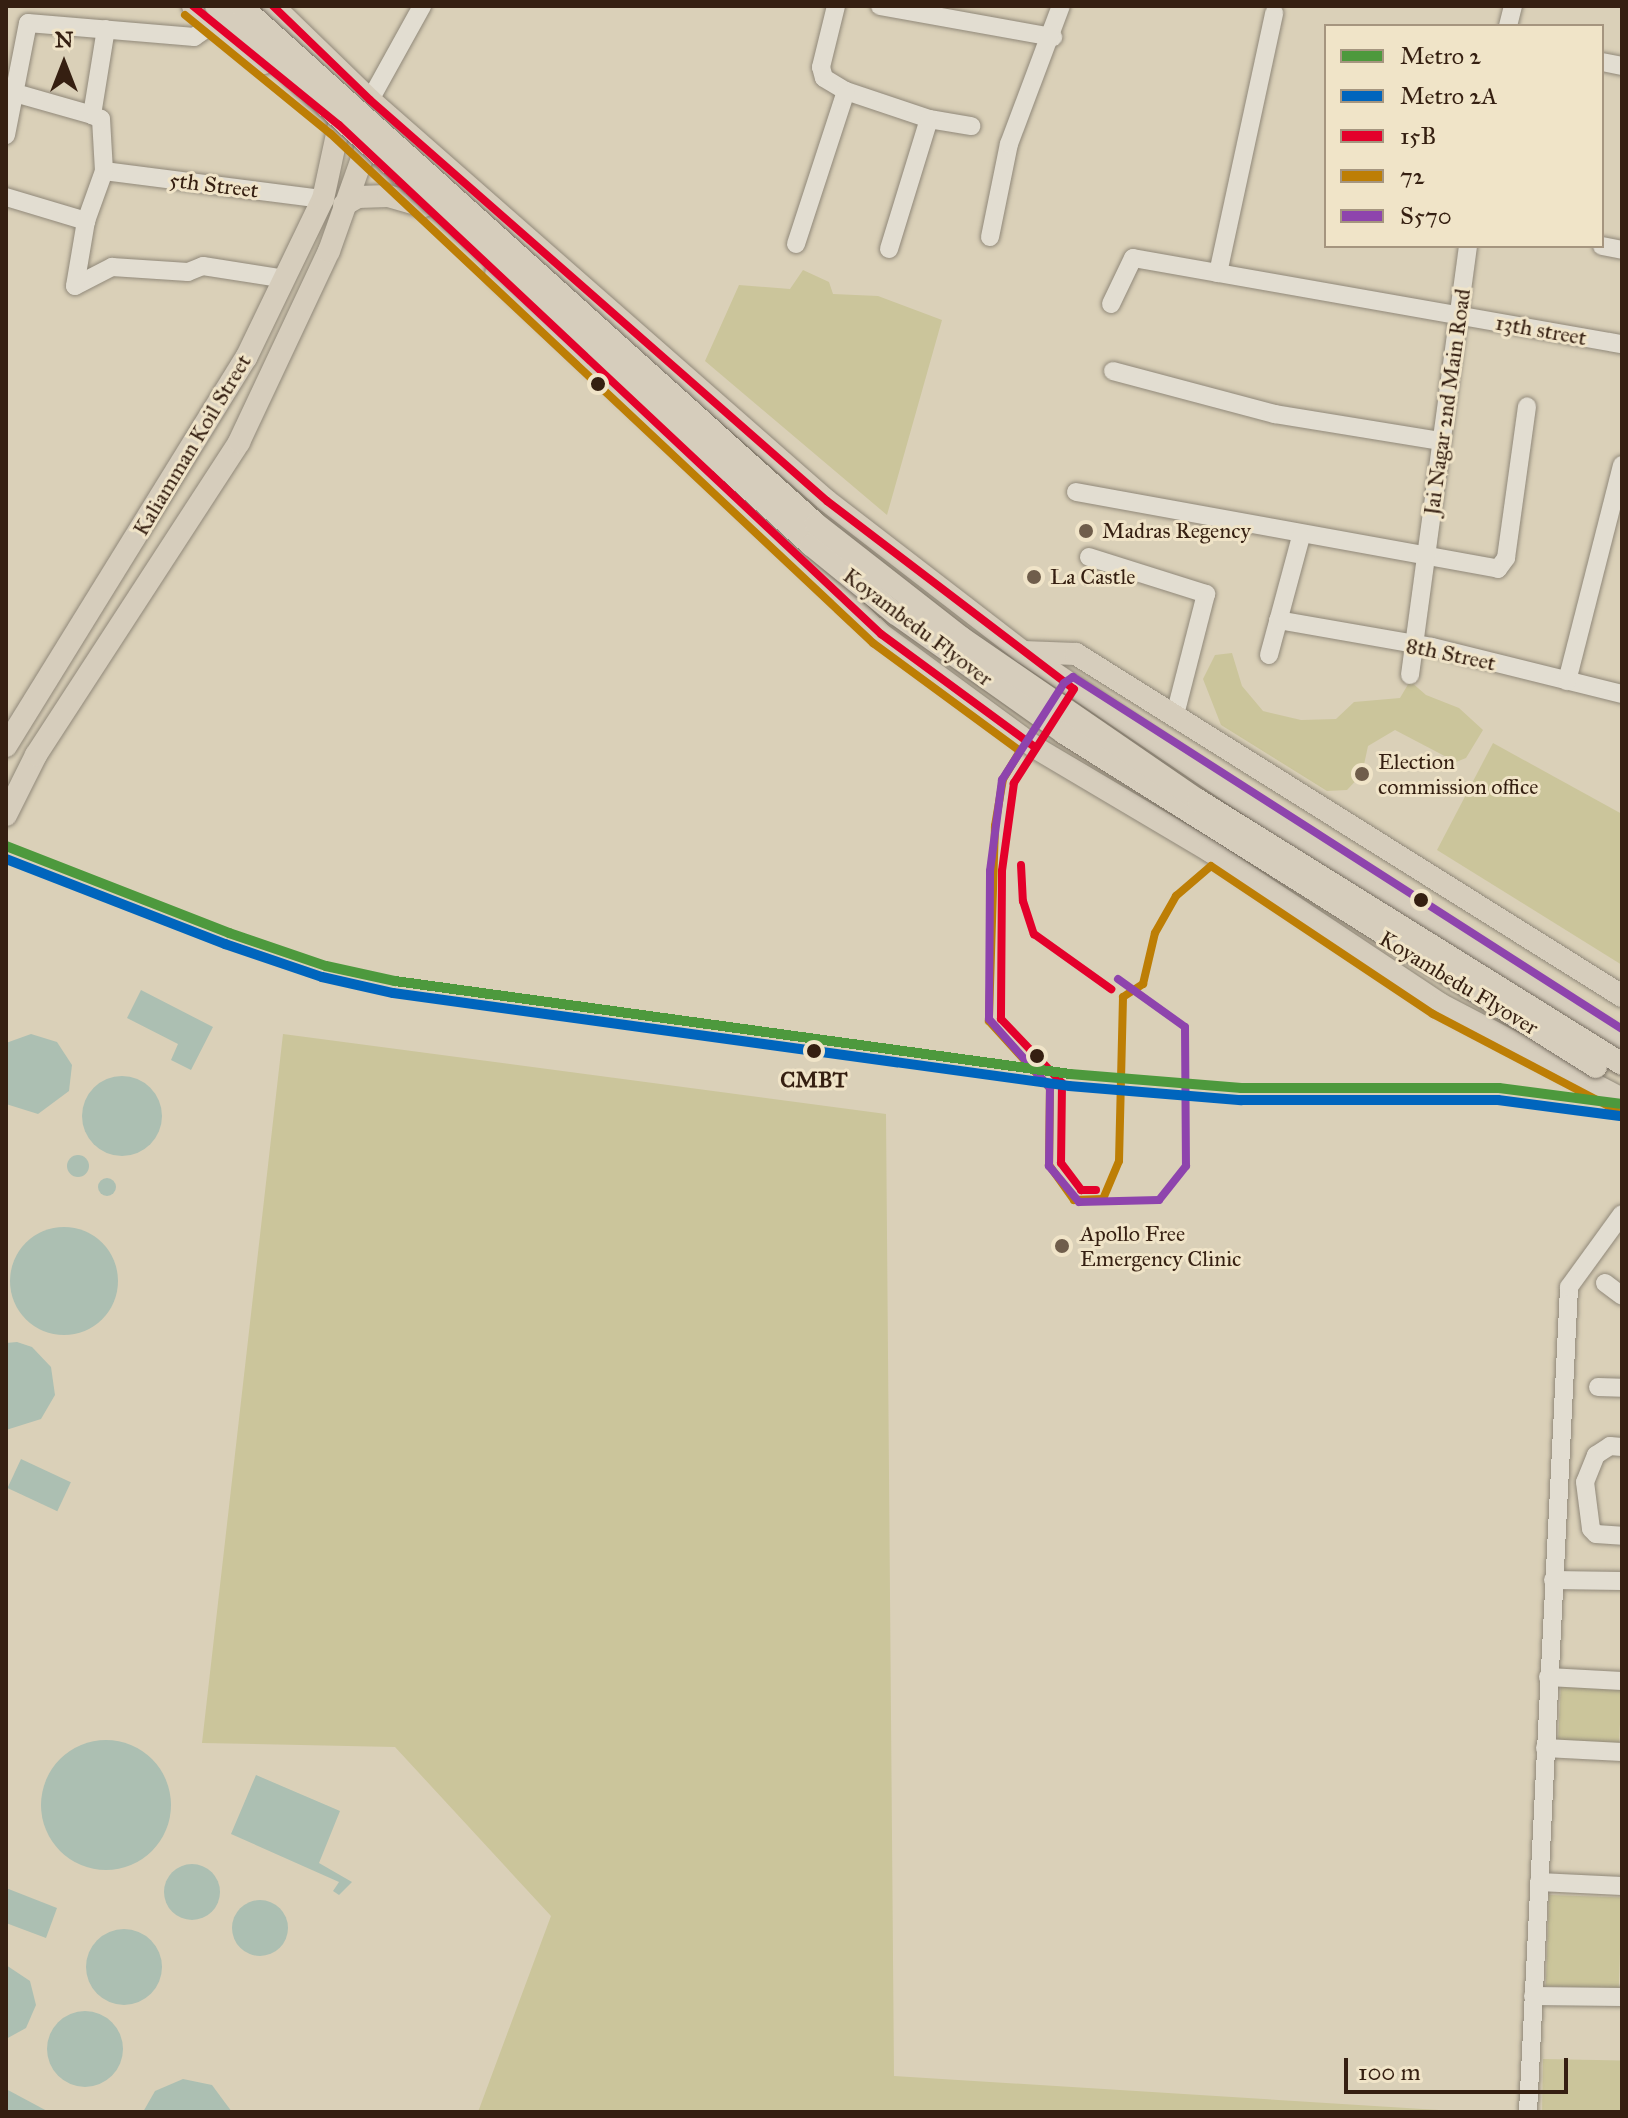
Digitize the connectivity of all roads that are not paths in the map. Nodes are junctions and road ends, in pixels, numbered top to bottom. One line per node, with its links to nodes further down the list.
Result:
1 (193, 6): 9 (main road)
2 (241, 6): 61 (main road, Koyambedu Flyover, bridge)
3 (273, 6): 14 (main road)
4 (422, 6): 14 (street)
5 (836, 6): 12 (street)
6 (880, 6): 11 (street)
7 (1061, 6): 11 (street)
8 (1274, 13): 30 (street)
9 (216, 14): 10 (street); 17 (main road); 62 (main road, Koyambedu Flyover, bridge)
10 (106, 29): 13 (street); 15 (street)
11 (1053, 37): 26 (street)
12 (846, 91): 16 (street); 27 (street)
13 (15, 93): 15 (street); 19 (street)
14 (370, 100): 38 (main road)
15 (92, 115): 21 (street)
16 (929, 119): 18 (street); 29 (street)
17 (339, 125): 20 (main road); 23 (main road, Kaliamman Koil Street)
18 (971, 126)
19 (6, 135)
20 (365, 150): 23 (main road); 24 (main road)
21 (104, 171): 23 (street, 5th Street); 25 (street)
22 (6, 197): 25 (street)
23 (333, 202): 24 (main road); 31 (main road, Kaliamman Koil Street); 56 (main road, Kaliamman Koil Street)
24 (424, 206): 40 (main road)
25 (86, 221): 31 (street)
26 (990, 237)
27 (796, 244)
28 (1468, 248): 33 (street, Jai Nagar 2nd Main Road)
29 (889, 249)
30 (1218, 273): 32 (street, 13th street); 33 (street, 13th street)
31 (285, 279): 54 (main road, Kaliamman Koil Street)
32 (1111, 304)
33 (1460, 316): 34 (street, 13th street); 37 (street, Jai Nagar 2nd Main Road)
34 (1622, 344)
35 (1113, 371): 37 (street)
36 (1527, 406): 44 (street)
37 (1440, 441): 44 (street, Jai Nagar 2nd Main Road)
38 (760, 442): 40 (main road); 47 (main road)
39 (1622, 465): 50 (street)
40 (719, 482): 55 (main road)
41 (1076, 492): 42 (street)
42 (1301, 536): 44 (street); 45 (street)
43 (1089, 557): 53 (street)
44 (1425, 558): 46 (street, Jai Nagar 2nd Main Road)
45 (1278, 620): 46 (street, 8th Street); 48 (street)
46 (1413, 645): 49 (street, Jai Nagar 2nd Main Road); 50 (street, 8th Street)
47 (1023, 652): 51 (main road); 53 (main road)
48 (1269, 655)
49 (1410, 675)
50 (1567, 681): 52 (street, 8th Street)
51 (1074, 689): 55 (main road); 57 (main road)
52 (1622, 694)
53 (1175, 715): 59 (main road)
54 (6, 746)
55 (1036, 748): 58 (main road)
56 (6, 815)
57 (1282, 828): 58 (main road); 60 (main road)
58 (1252, 882): 62 (main road)
59 (1622, 996)
60 (1622, 1043)
61 (1622, 1064)
62 (1618, 1096)
63 (1622, 1214): 70 (street)
64 (1605, 1283): 65 (street)
65 (1622, 1296)
66 (1598, 1387): 67 (street)
67 (1622, 1388)
68 (1622, 1447): 69 (street)
69 (1622, 1536)
70 (1553, 1580): 71 (street); 72 (street)
71 (1622, 1581)
72 (1548, 1677): 73 (street); 74 (street)
73 (1622, 1681)
74 (1545, 1748): 75 (street); 76 (street)
75 (1622, 1752)
76 (1539, 1882): 77 (street); 78 (street)
77 (1622, 1886)
78 (1533, 1996): 79 (street); 80 (street)
79 (1622, 1997)
80 (1528, 2112)

